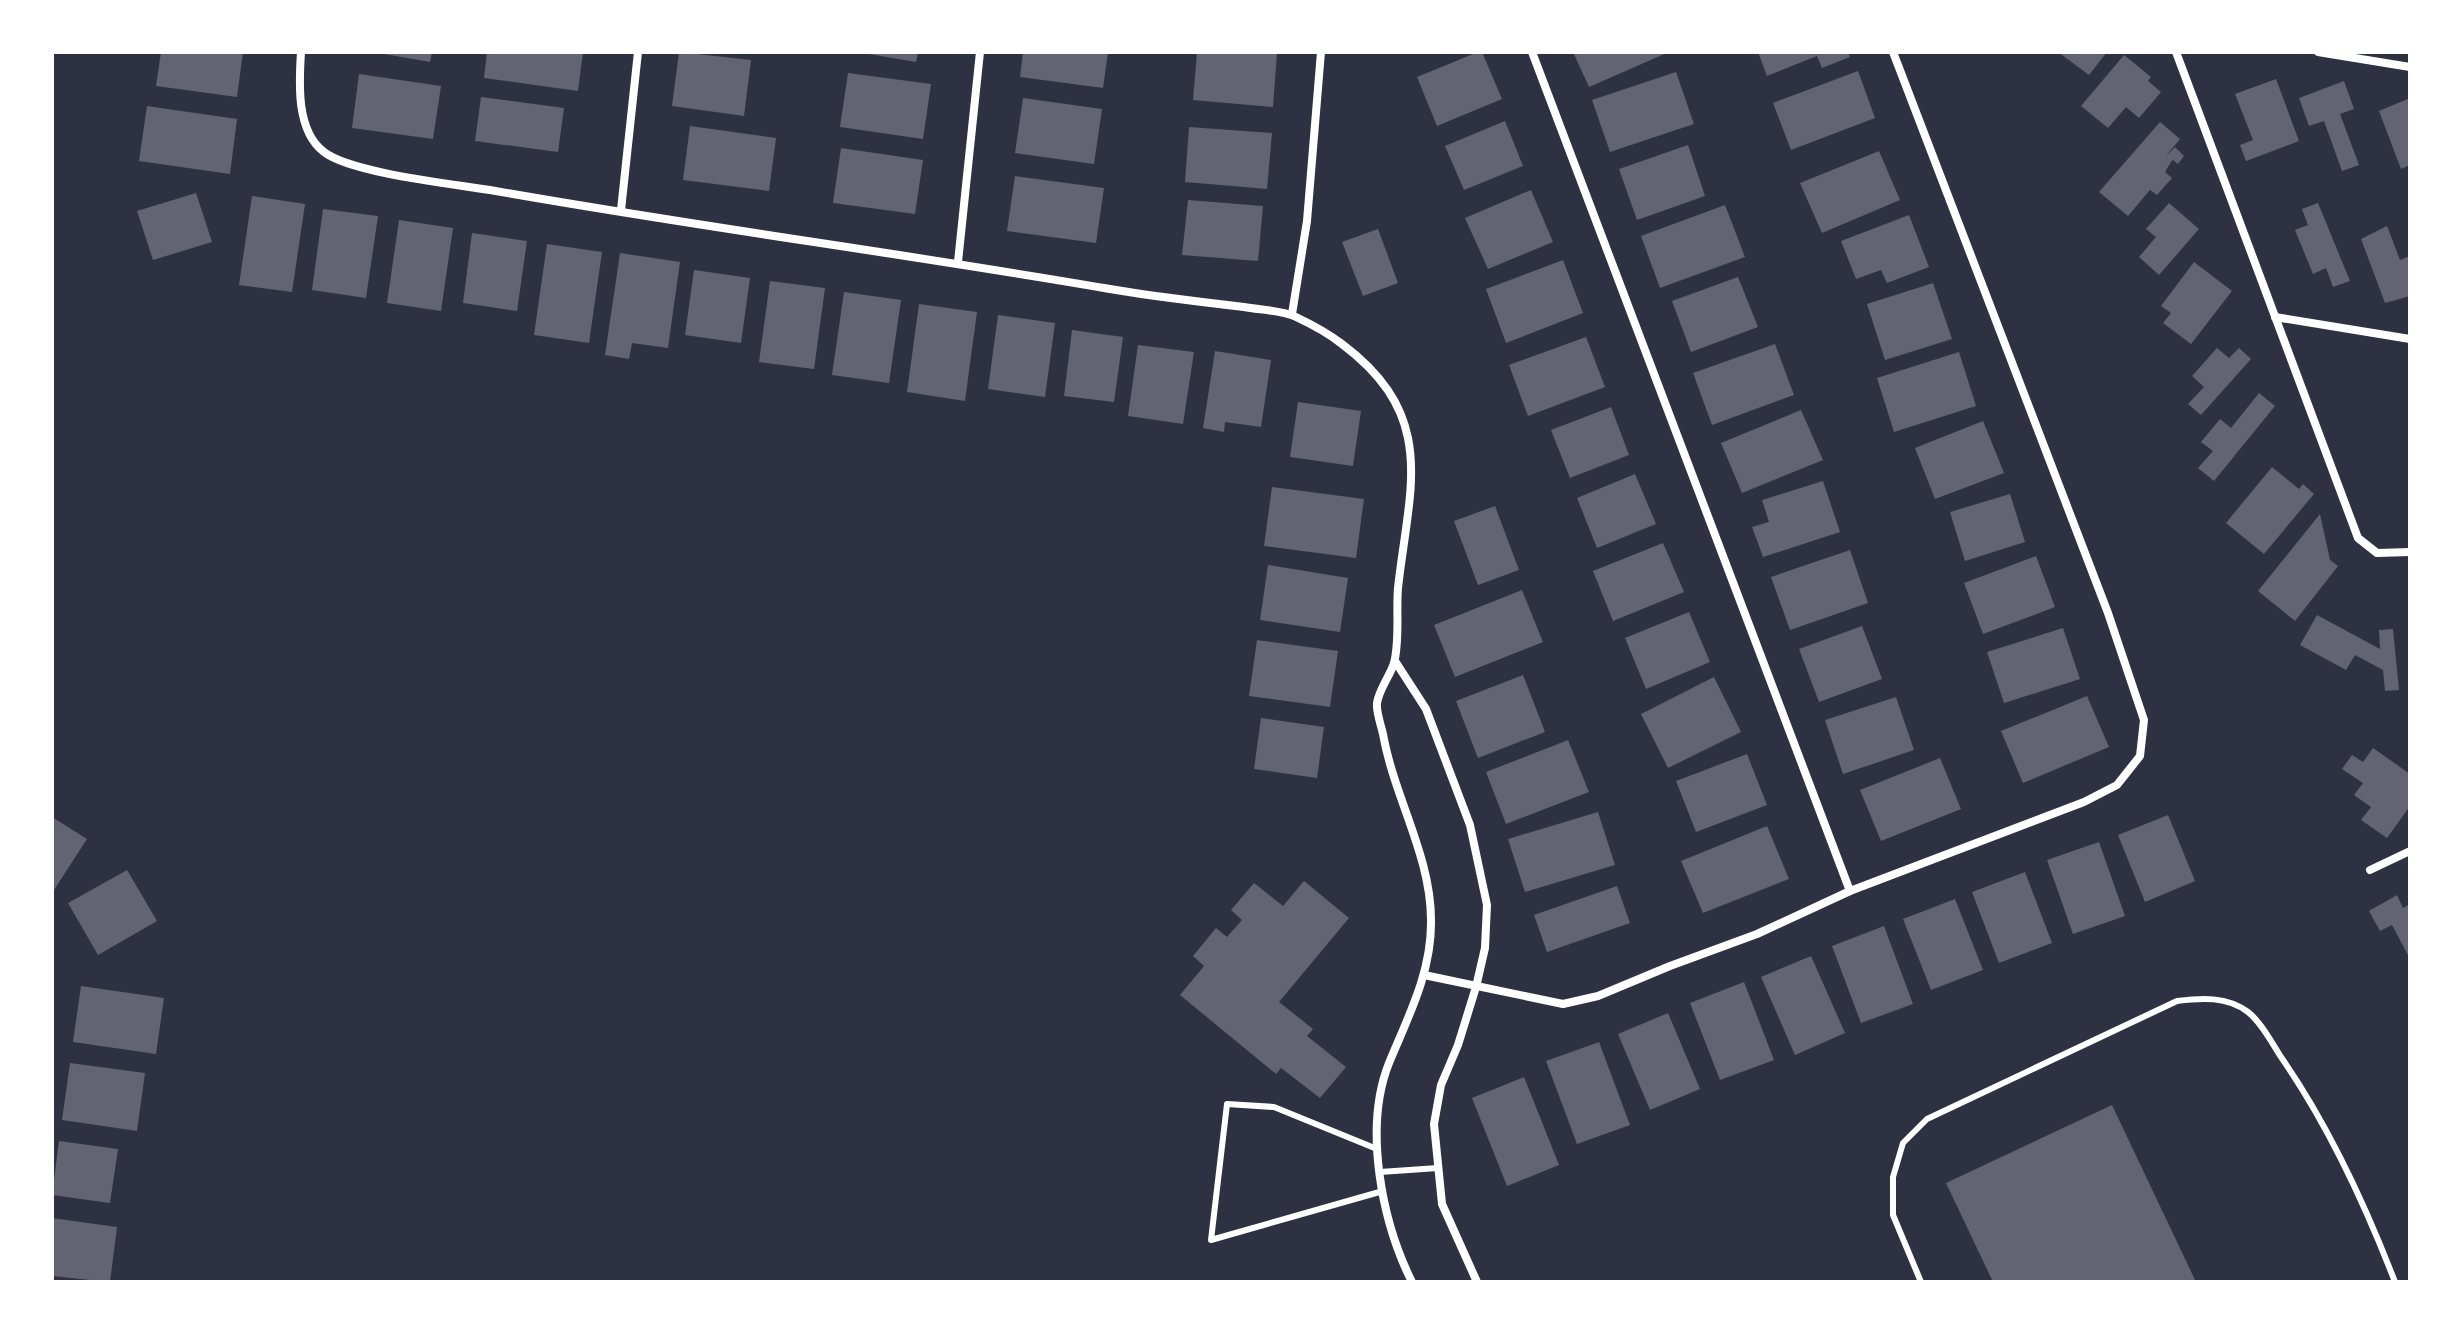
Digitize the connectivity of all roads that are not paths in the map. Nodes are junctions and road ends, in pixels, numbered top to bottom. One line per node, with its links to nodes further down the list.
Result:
1 (301, 52): 10 (street)
2 (638, 52): 10 (street)
3 (980, 52): 11 (street)
4 (1321, 52): 12 (street)
5 (1532, 52): 19 (street)
6 (1893, 52): 19 (street)
7 (2176, 52): 13 (street)
8 (2318, 52): 9 (street)
9 (2410, 67)
10 (621, 210): 11 (street)
11 (958, 262): 12 (street)
12 (1292, 314): 16 (street)
13 (2275, 317): 14 (street); 15 (street)
14 (2410, 339)
15 (2410, 552)
16 (1395, 661): 20 (street); 21 (street)
17 (2410, 851): 18 (street)
18 (2370, 870)
19 (1850, 891): 21 (street)
20 (1424, 975): 21 (street); 22 (street)
21 (1476, 987): 23 (street)
22 (1377, 1149): 24 (street); 25 (lane)
23 (1438, 1168): 24 (lane); 27 (street)
24 (1380, 1172): 25 (street)
25 (1383, 1191): 26 (street)
26 (1412, 1282)
27 (1477, 1282)
28 (1921, 1282): 29 (lane)
29 (2395, 1282)

